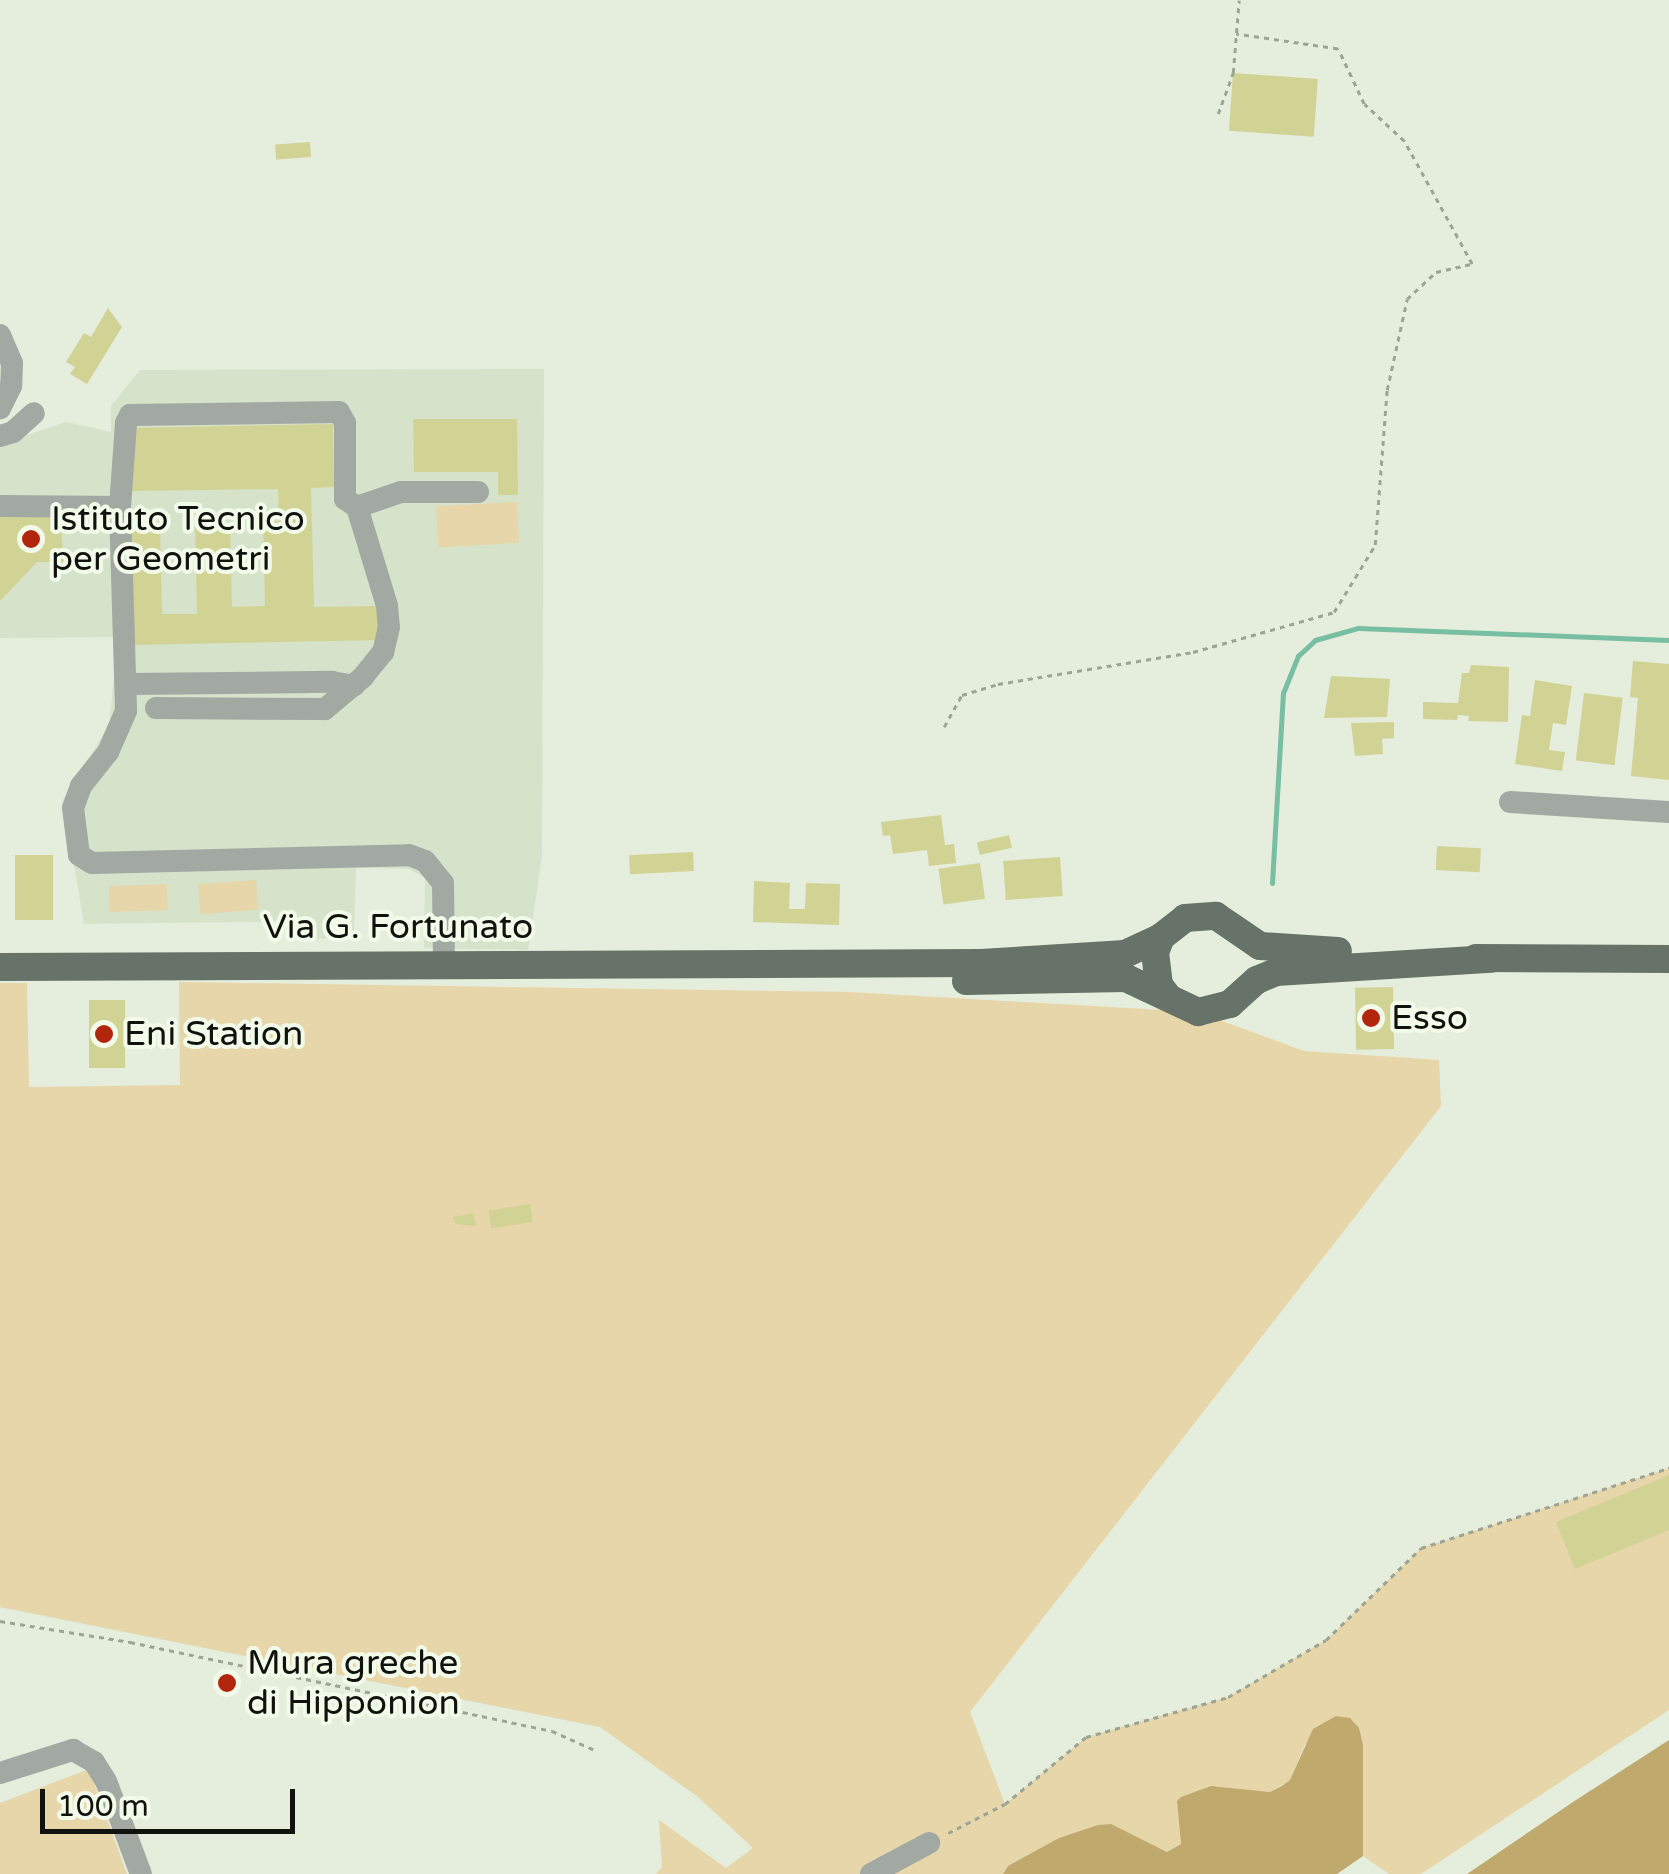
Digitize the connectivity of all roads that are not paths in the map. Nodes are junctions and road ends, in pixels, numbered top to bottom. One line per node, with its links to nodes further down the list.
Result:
1 (0, 334): 2 (street)
2 (0, 409)
3 (34, 413): 4 (street)
4 (0, 436)
5 (478, 492): 8 (street)
6 (0, 506): 7 (street)
7 (120, 507): 8 (street); 9 (street)
8 (357, 507): 10 (street)
9 (128, 684): 10 (street); 18 (street)
10 (354, 686): 11 (street)
11 (156, 708)
12 (1510, 802): 13 (street)
13 (1669, 812)
14 (1242, 934): 15 (main road); 16 (main road); 21 (main road)
15 (1162, 937): 19 (main road); 22 (main road)
16 (1491, 959): 17 (main road); 21 (main road)
17 (1669, 959)
18 (444, 964): 19 (main road, Via G. Fortunato); 20 (main road, Via G. Fortunato)
19 (796, 966): 22 (main road)
20 (0, 967)
21 (1242, 993): 22 (main road)
22 (1169, 998)
23 (0, 1773): 25 (street)
24 (929, 1843): 26 (street)
25 (141, 1874)
26 (870, 1874)

